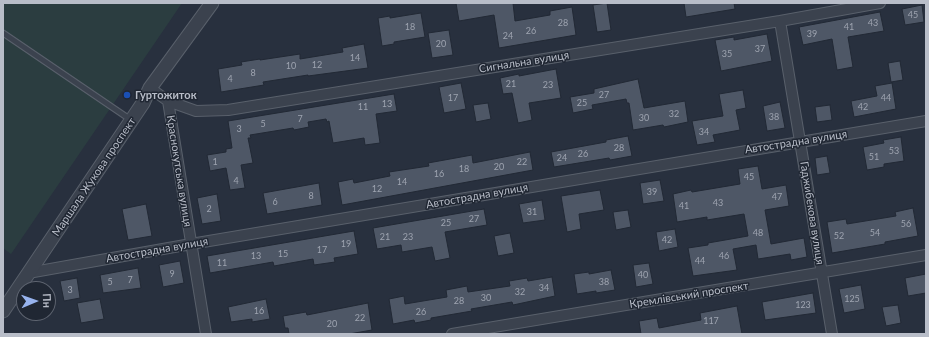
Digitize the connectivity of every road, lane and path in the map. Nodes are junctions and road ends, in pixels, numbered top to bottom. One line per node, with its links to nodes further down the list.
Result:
1 (212, 3): 5 (street, Маршала Жукова проспект)
2 (880, 3): 3 (street, Сигнальна вулиця)
3 (780, 21): 6 (street, Сигнальна вулиця); 9 (street, Гаджибекова вулиця)
4 (3, 33): 7 (lane)
5 (150, 88): 6 (street, Краснокутська вулиця); 7 (street, Маршала Жукова проспект)
6 (168, 101): 10 (street, Краснокутська вулиця)
7 (132, 120): 12 (street, Маршала Жукова проспект)
8 (926, 121): 9 (street, Автострадна вулиця)
9 (800, 142): 10 (street, Автострадна вулиця); 13 (street, Гаджибекова вулиця)
10 (191, 244): 12 (street, Автострадна вулиця); 15 (street, Краснокутська вулиця)
11 (926, 255): 13 (street, Кремлівський проспект)
12 (28, 273): 14 (street, Маршала Жукова проспект)
13 (821, 273): 16 (street, Кремлівський проспект); 17 (street, Гаджибекова вулиця)
14 (3, 311)
15 (206, 334)
16 (452, 334)
17 (832, 334)

